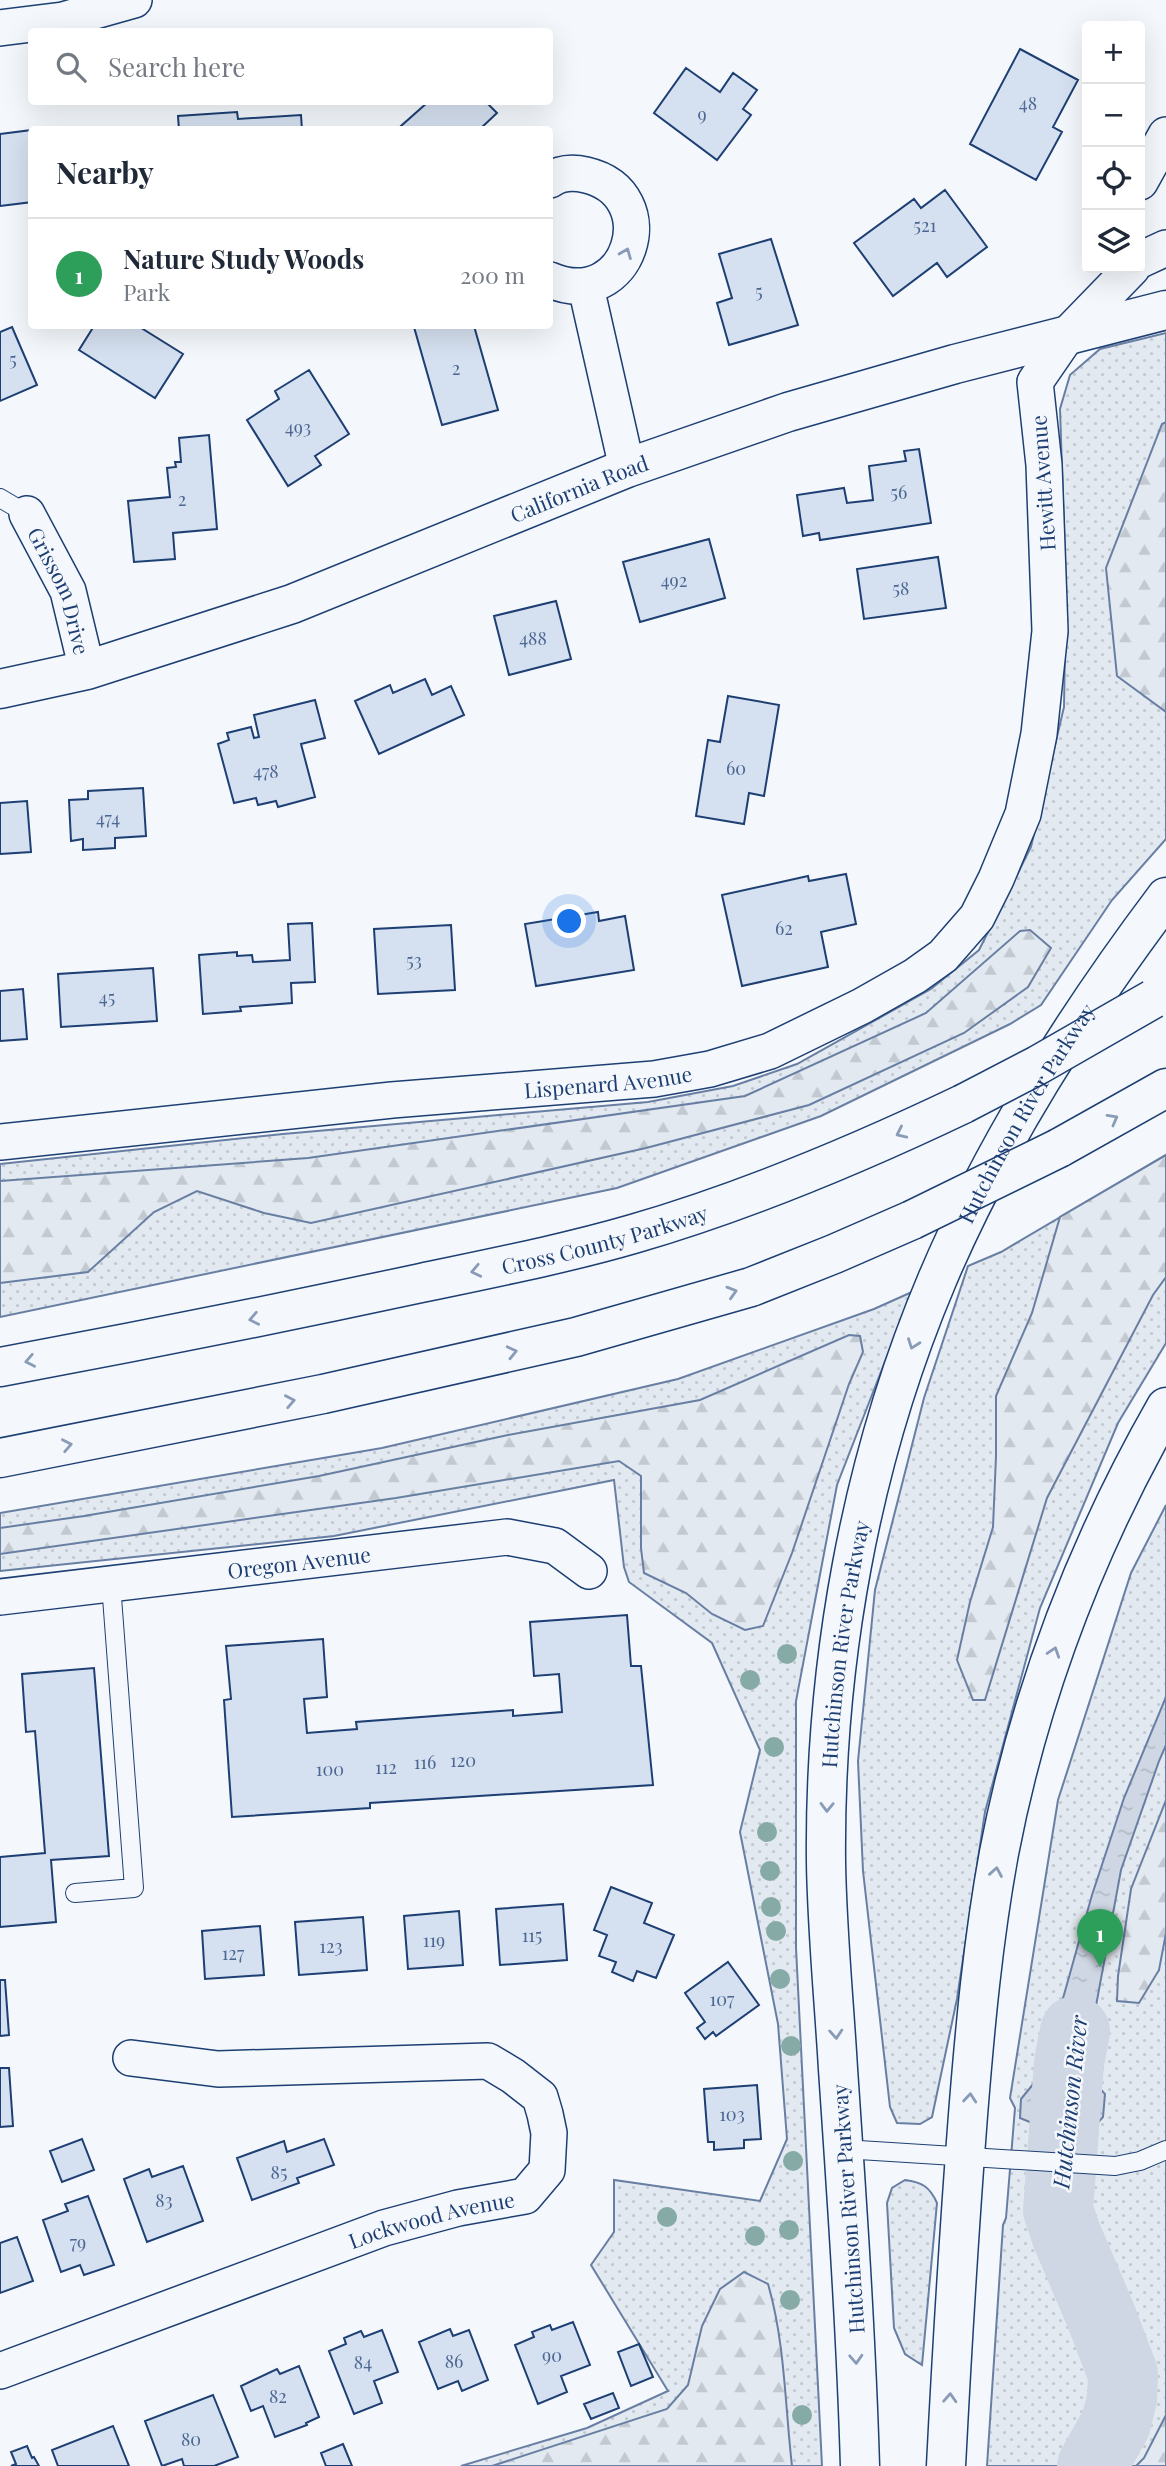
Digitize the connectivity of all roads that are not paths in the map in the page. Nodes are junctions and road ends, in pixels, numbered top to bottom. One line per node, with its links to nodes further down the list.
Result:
1 (134, 0): 2 (street)
2 (0, 28)
3 (1166, 135): 4 (street)
4 (1145, 173)
5 (553, 178): 10 (street, one-way to 5)
6 (1166, 248): 7 (street)
7 (1145, 258)
8 (1127, 273): 12 (street, Hewitt Avenue)
9 (553, 281): 10 (street)
10 (586, 286): 13 (street)
11 (1166, 310): 12 (main road, California Road)
12 (1068, 334): 13 (main road, California Road); 17 (street, Hewitt Avenue)
13 (628, 468): 15 (main road, California Road)
14 (14, 506): 15 (street, Grissom Drive)
15 (87, 670): 16 (main road, California Road)
16 (0, 689)
17 (1039, 734): 21 (street, Lispenard Avenue)
18 (1166, 897): 30 (main road, Hutchinson River Parkway, one-way to 30)
19 (1160, 995): 22 (main road, Cross County Parkway, one-way to 22, bridge)
20 (1166, 1088): 24 (main road, one-way to 20, bridge)
21 (0, 1142)
22 (0, 1367)
23 (1166, 1407): 32 (main road, one-way to 23)
24 (0, 1458)
25 (589, 1571): 26 (street, Oregon Avenue)
26 (111, 1584): 27 (street, Oregon Avenue); 28 (lane)
27 (0, 1597)
28 (75, 1893)
29 (131, 2057): 33 (street, Lockwood Avenue)
30 (843, 2149): 32 (lane); 34 (main road, Hutchinson River Parkway, one-way to 34)
31 (1166, 2150): 32 (lane)
32 (965, 2156): 35 (main road, one-way to 32)
33 (0, 2371)
34 (860, 2466)
35 (946, 2466)

